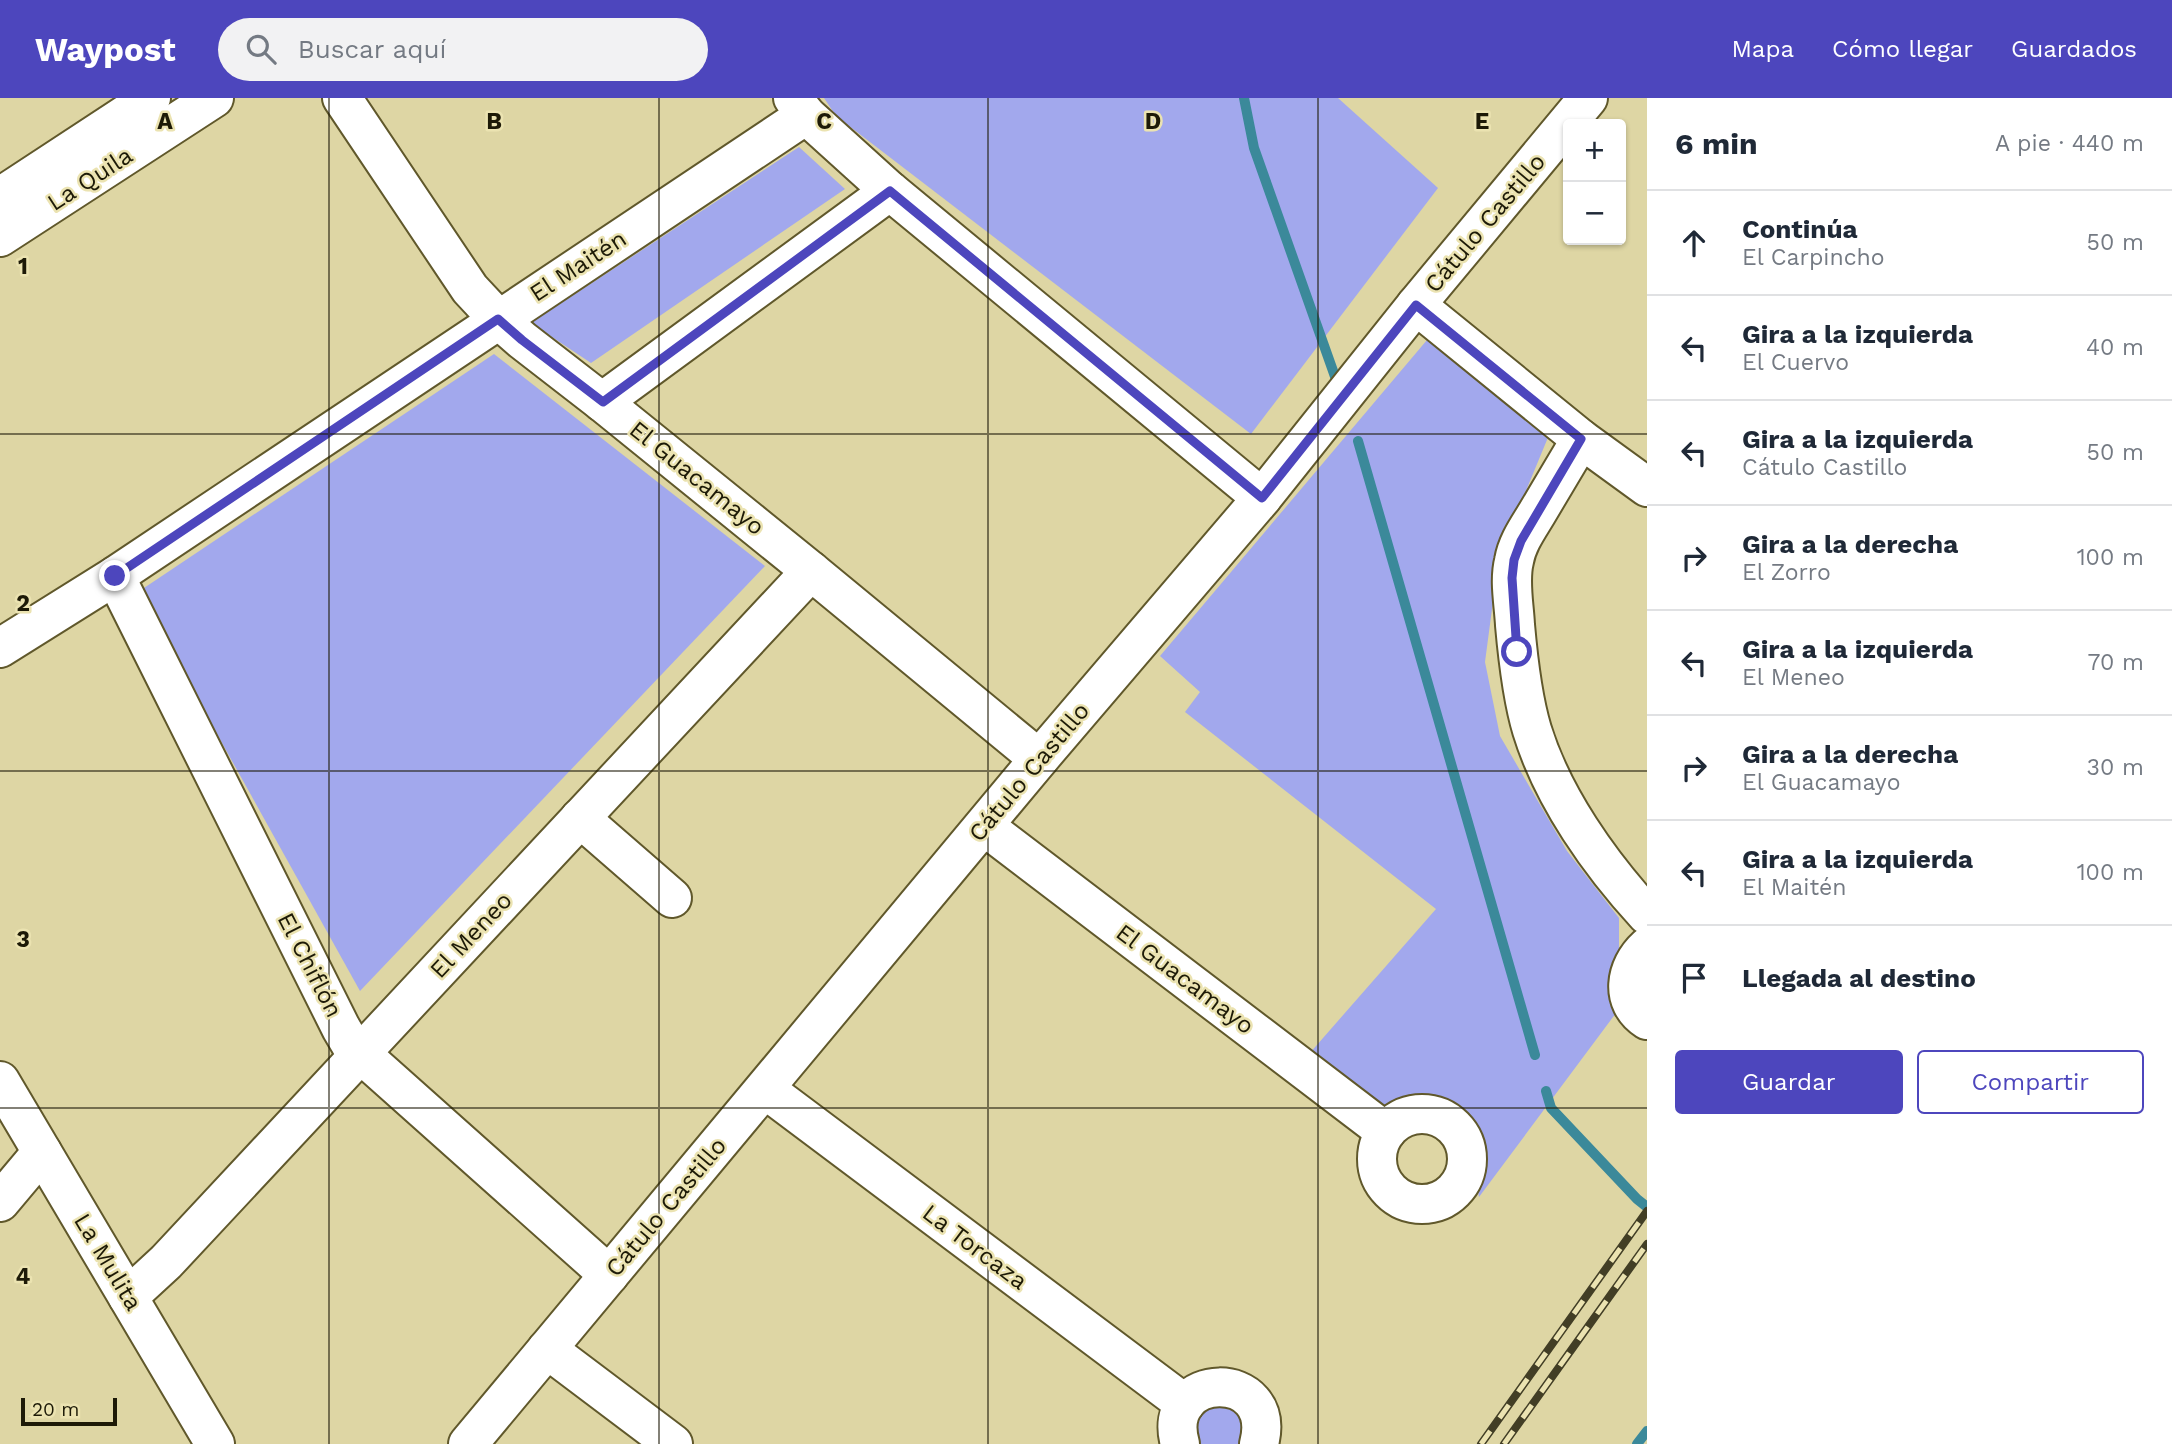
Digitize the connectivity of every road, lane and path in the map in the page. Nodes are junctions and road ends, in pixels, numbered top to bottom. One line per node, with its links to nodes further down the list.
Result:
1 (151, 98): 7 (street, La Quila)
2 (214, 98): 7 (street, La Quila)
3 (342, 98): 9 (street, El Guacamayo)
4 (1588, 98): 8 (street, Cátulo Castillo)
5 (800, 107): 6 (street); 9 (street, El Maitén)
6 (890, 191): 10 (street); 13 (street)
7 (5, 208)
8 (1416, 305): 11 (street); 13 (street, Cátulo Castillo)
9 (498, 319): 10 (street, El Guacamayo); 15 (street, El Maitén)
10 (603, 402): 14 (street, El Guacamayo)
11 (1581, 439): 12 (street); 21 (street)
12 (1647, 487)
13 (1262, 498): 17 (street, Cátulo Castillo)
14 (811, 571): 17 (street, El Guacamayo); 18 (street, El Meneo)
15 (115, 576): 16 (street, El Maitén); 24 (street, El Chiflón)
16 (0, 648)
17 (1039, 759): 19 (street, Cátulo Castillo)
18 (580, 818): 20 (street); 24 (street, El Meneo)
19 (984, 826): 26 (street, Cátulo Castillo); 27 (street, El Guacamayo)
20 (672, 898)
21 (1647, 915)
22 (1647, 947): 23 (street)
23 (1647, 1020)
24 (361, 1053): 30 (street, El Chiflón); 31 (street, El Meneo)
25 (0, 1081): 28 (street, La Mulita)
26 (765, 1089): 30 (street, Cátulo Castillo); 33 (street, La Torcaza)
27 (1386, 1132)
28 (42, 1152): 29 (street); 31 (street, La Mulita)
29 (0, 1202)
30 (609, 1275): 32 (street, Cátulo Castillo)
31 (128, 1297): 34 (street, La Mulita)
32 (547, 1349): 35 (street, Cátulo Castillo); 36 (street)
33 (1185, 1404): 37 (street); 38 (street)
34 (215, 1444)
35 (468, 1444)
36 (673, 1444)
37 (1180, 1444)
38 (1259, 1444)

